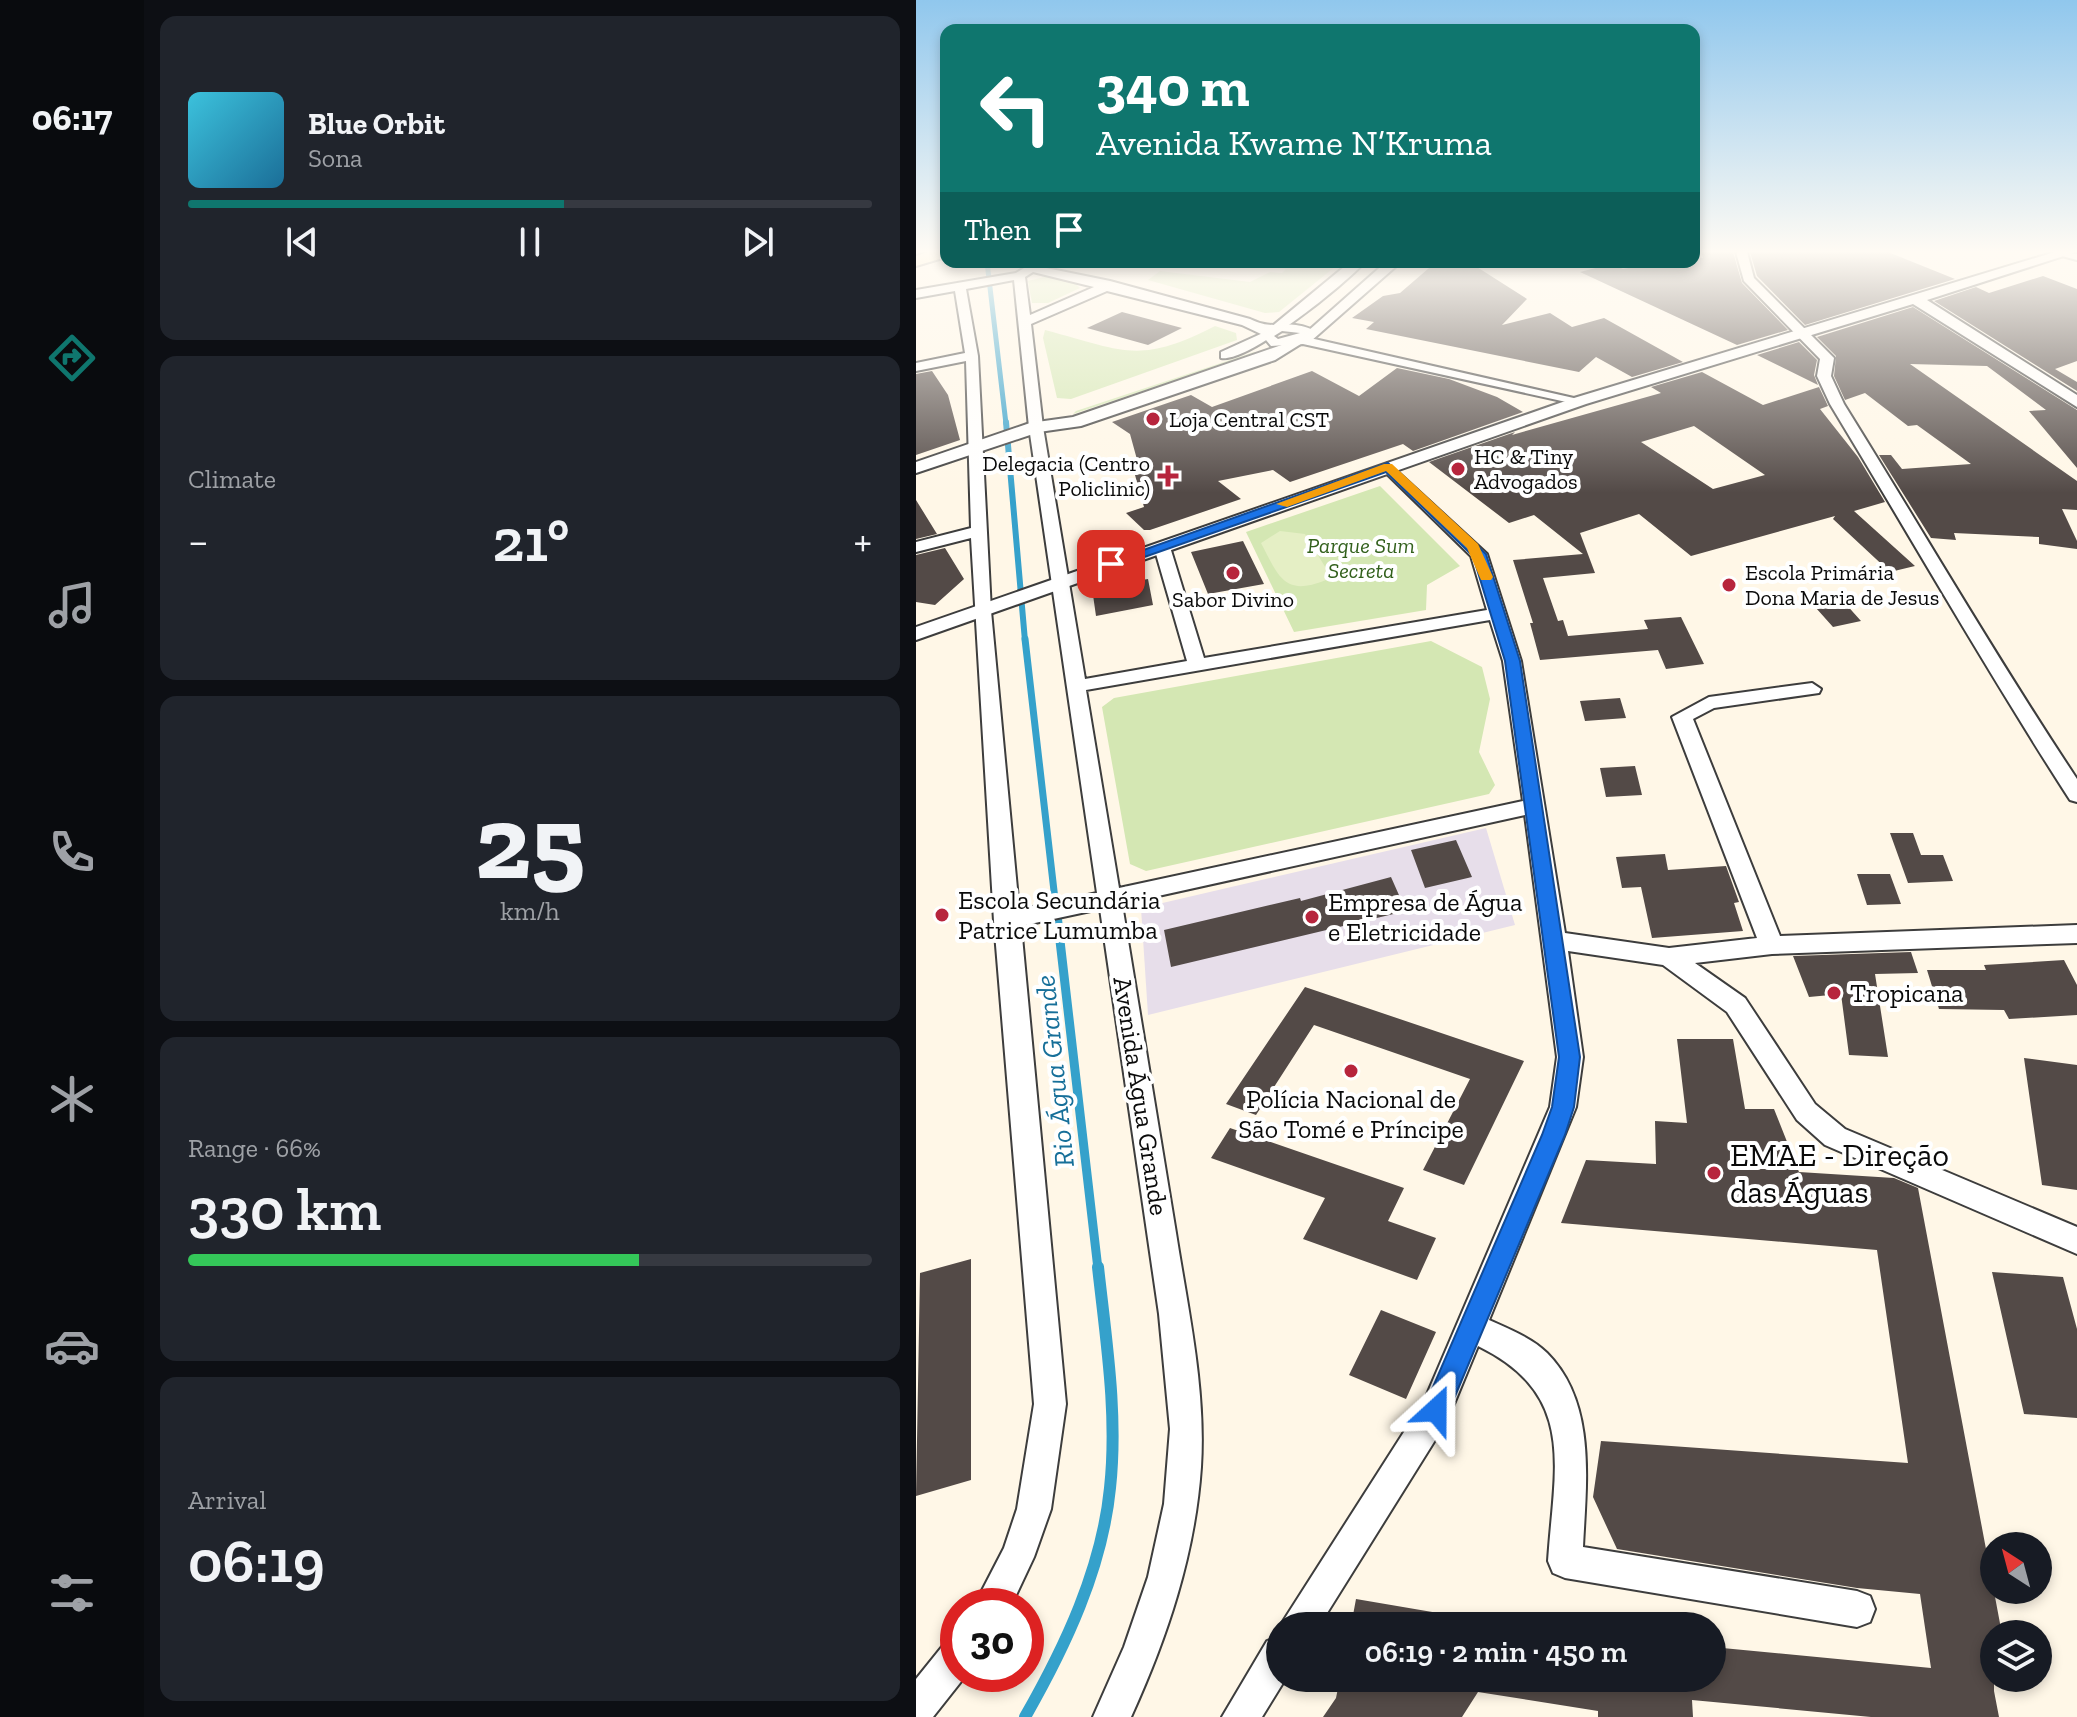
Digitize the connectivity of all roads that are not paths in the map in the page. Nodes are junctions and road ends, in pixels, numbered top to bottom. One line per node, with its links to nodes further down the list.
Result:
1 (970, 332): 11 (street)
2 (1025, 332): 15 (street, Avenida Água Grande)
3 (1274, 332): 8 (street)
4 (1307, 332): 10 (street)
5 (1311, 332): 10 (street)
6 (1805, 332): 9 (street)
7 (1967, 332): 14 (street)
8 (1269, 333): 15 (street)
9 (1799, 334): 13 (street); 29 (street)
10 (1302, 340): 13 (street); 15 (street)
11 (972, 356): 12 (street); 16 (street)
12 (916, 367)
13 (1580, 401): 17 (street)
14 (2077, 402)
15 (1029, 430): 16 (street); 22 (street, Avenida Água Grande)
16 (982, 446): 18 (street); 19 (street)
17 (1388, 467): 21 (street); 24 (street)
18 (916, 468)
19 (977, 531): 20 (street); 23 (street)
20 (916, 547)
21 (1162, 547): 22 (street); 26 (street)
22 (1061, 583): 23 (street); 27 (street, Avenida Água Grande)
23 (993, 607): 25 (street); 32 (street)
24 (1498, 613): 26 (street); 30 (street)
25 (916, 634)
26 (1197, 665): 27 (street)
27 (1077, 686): 31 (street, Avenida Água Grande)
28 (1812, 689): 35 (street)
29 (2077, 795)
30 (1534, 806): 31 (street); 34 (street)
31 (1110, 898): 32 (street); 45 (street, Avenida Água Grande)
32 (1018, 919): 39 (street)
33 (2077, 934): 35 (street)
34 (1552, 940): 36 (street); 38 (street)
35 (1772, 945): 36 (street)
36 (1669, 957): 37 (street)
37 (2077, 1241)
38 (1473, 1328): 40 (street); 41 (street)
39 (1001, 1588)
40 (1857, 1609)
41 (1307, 1612)
42 (1266, 1677): 46 (street)
43 (940, 1679): 44 (street)
44 (916, 1709)
45 (1112, 1717)
46 (1241, 1717)

